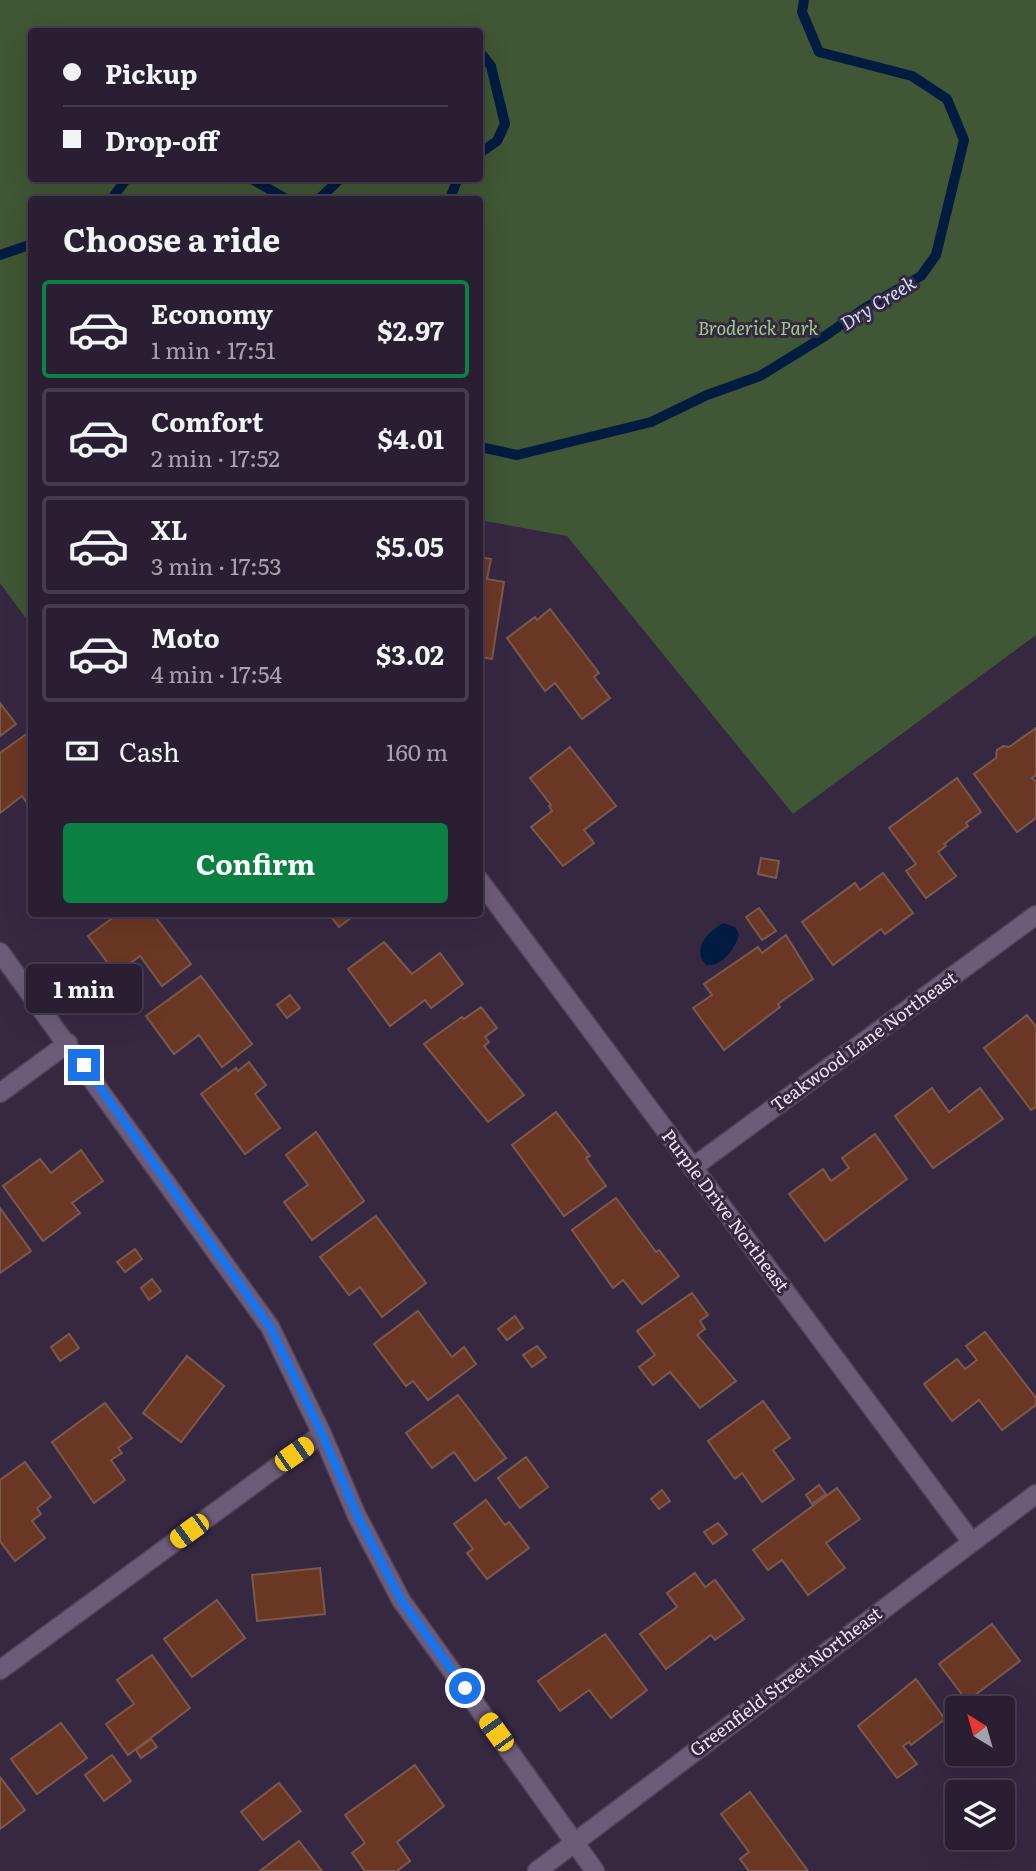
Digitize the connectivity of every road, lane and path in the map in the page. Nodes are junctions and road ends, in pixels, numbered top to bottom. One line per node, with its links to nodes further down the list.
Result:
1 (483, 885): 6 (street, Purple Drive Northeast)
2 (1036, 915): 6 (street, Teakwood Lane Northeast)
3 (0, 952): 4 (street)
4 (68, 1043): 5 (street); 7 (street)
5 (0, 1093)
6 (692, 1168): 9 (street, Purple Drive Northeast)
7 (322, 1434): 10 (street); 11 (street)
8 (1036, 1494): 9 (street, Greenfield Street Northeast)
9 (971, 1541): 11 (street, Greenfield Street Northeast)
10 (0, 1670)
11 (575, 1842): 12 (street, Greenfield Street Northeast); 13 (street)
12 (537, 1871)
13 (595, 1871)

